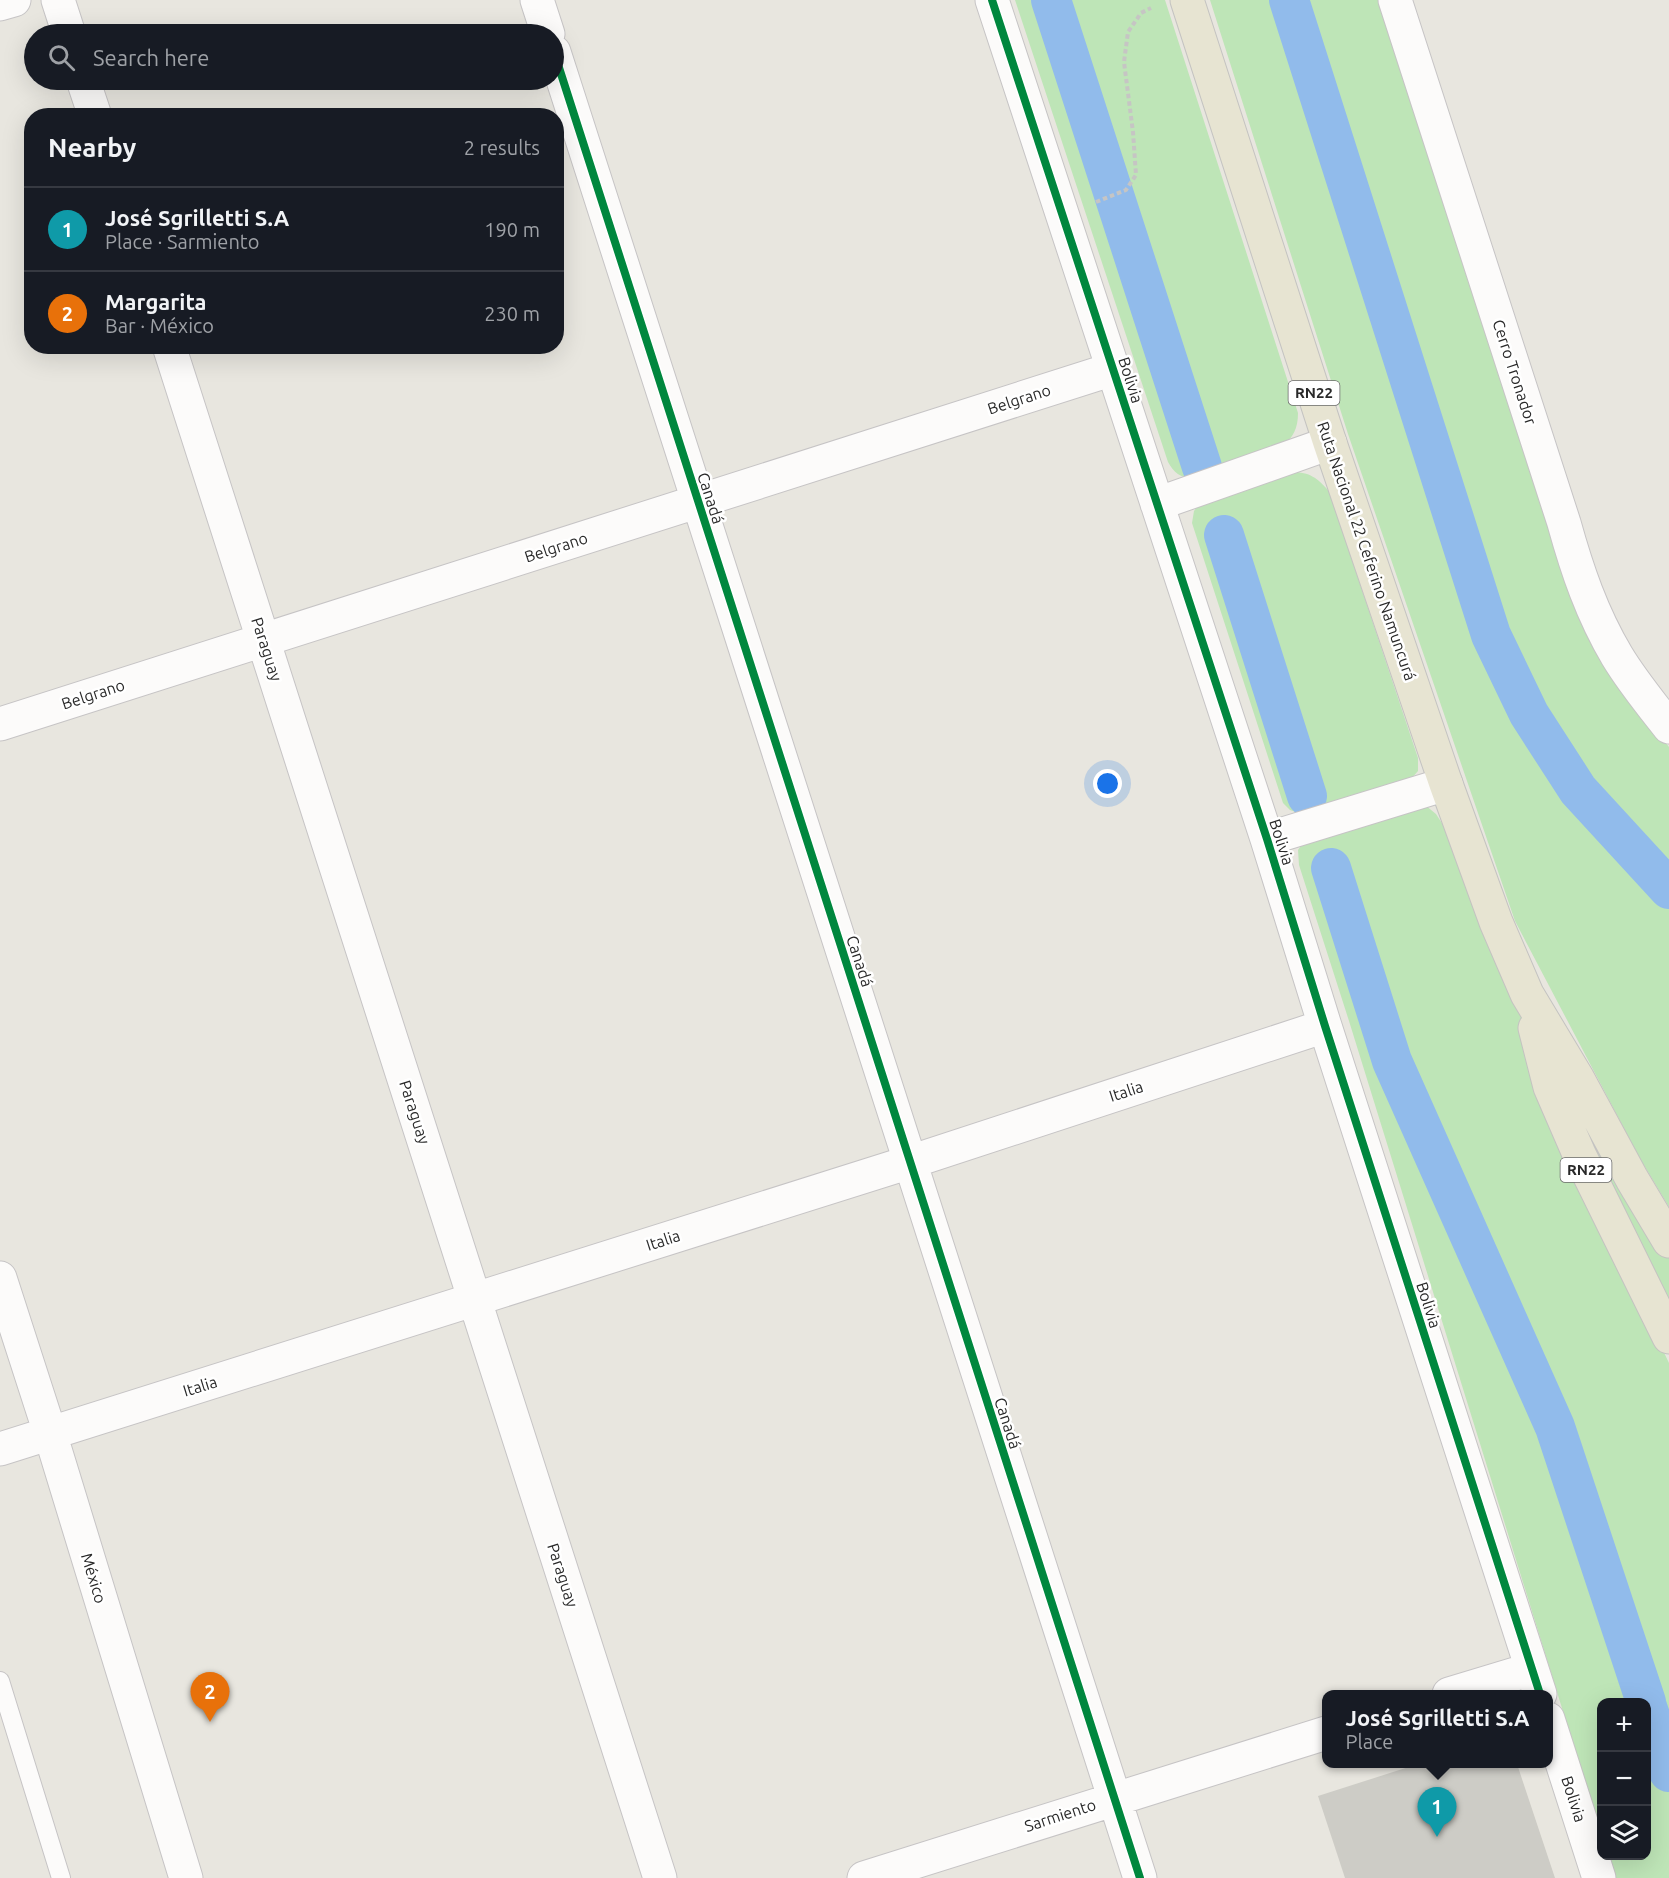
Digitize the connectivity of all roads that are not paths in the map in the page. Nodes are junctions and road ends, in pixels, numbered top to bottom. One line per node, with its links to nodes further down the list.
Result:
1 (14, 0): 7 (street)
2 (58, 0): 8 (street)
3 (537, 0): 9 (street)
4 (992, 0): 14 (street, Bolivia)
5 (1395, 0): 20 (street, Cerro Tronador)
6 (1172, 2): 15 (highway, Ruta Nacional 22 Ceferino Namuncurá / RN22)
7 (0, 4)
8 (66, 24)
9 (545, 24)
10 (564, 83): 16 (street, Canadá)
11 (86, 90): 12 (street)
12 (92, 108)
13 (172, 354): 18 (street, Paraguay)
14 (1113, 369): 16 (street, Belgrano); 17 (street, Bolivia)
15 (1330, 443): 17 (street); 21 (highway, Ruta Nacional 22 Ceferino Namuncurá / RN22)
16 (698, 502): 18 (street, Belgrano); 25 (street, Canadá)
17 (1157, 504): 22 (street, Bolivia)
18 (264, 640): 19 (street, Belgrano); 28 (street, Paraguay)
19 (0, 724)
20 (1669, 727)
21 (1446, 784): 22 (street); 23 (highway, Ruta Nacional 22 Ceferino Namuncurá / RN22)
22 (1267, 839): 24 (street, Bolivia)
23 (1527, 994): 26 (highway, Ruta Nacional 22 Ceferino Namuncurá / RN22); 29 (highway, Ruta Nacional 22 Ceferino Namuncurá / RN22)
24 (1325, 1026): 25 (street, Italia); 33 (street, Bolivia)
25 (910, 1162): 28 (street, Italia); 37 (street, Canadá)
26 (1669, 1241)
27 (0, 1278): 30 (street, México)
28 (475, 1299): 30 (street, Italia); 40 (street, Paraguay)
29 (1669, 1337)
30 (50, 1433): 31 (street, Italia); 39 (street, México)
31 (0, 1449)
32 (0, 1681): 38 (lane)
33 (1536, 1682): 34 (street)
34 (1482, 1690)
35 (1322, 1733): 37 (street, Sarmiento)
36 (1553, 1735): 43 (street, Bolivia)
37 (1114, 1798): 41 (street, Sarmiento); 42 (street, Canadá)
38 (61, 1878)
39 (186, 1878)
40 (660, 1878)
41 (864, 1878)
42 (1140, 1878)
43 (1599, 1878)

